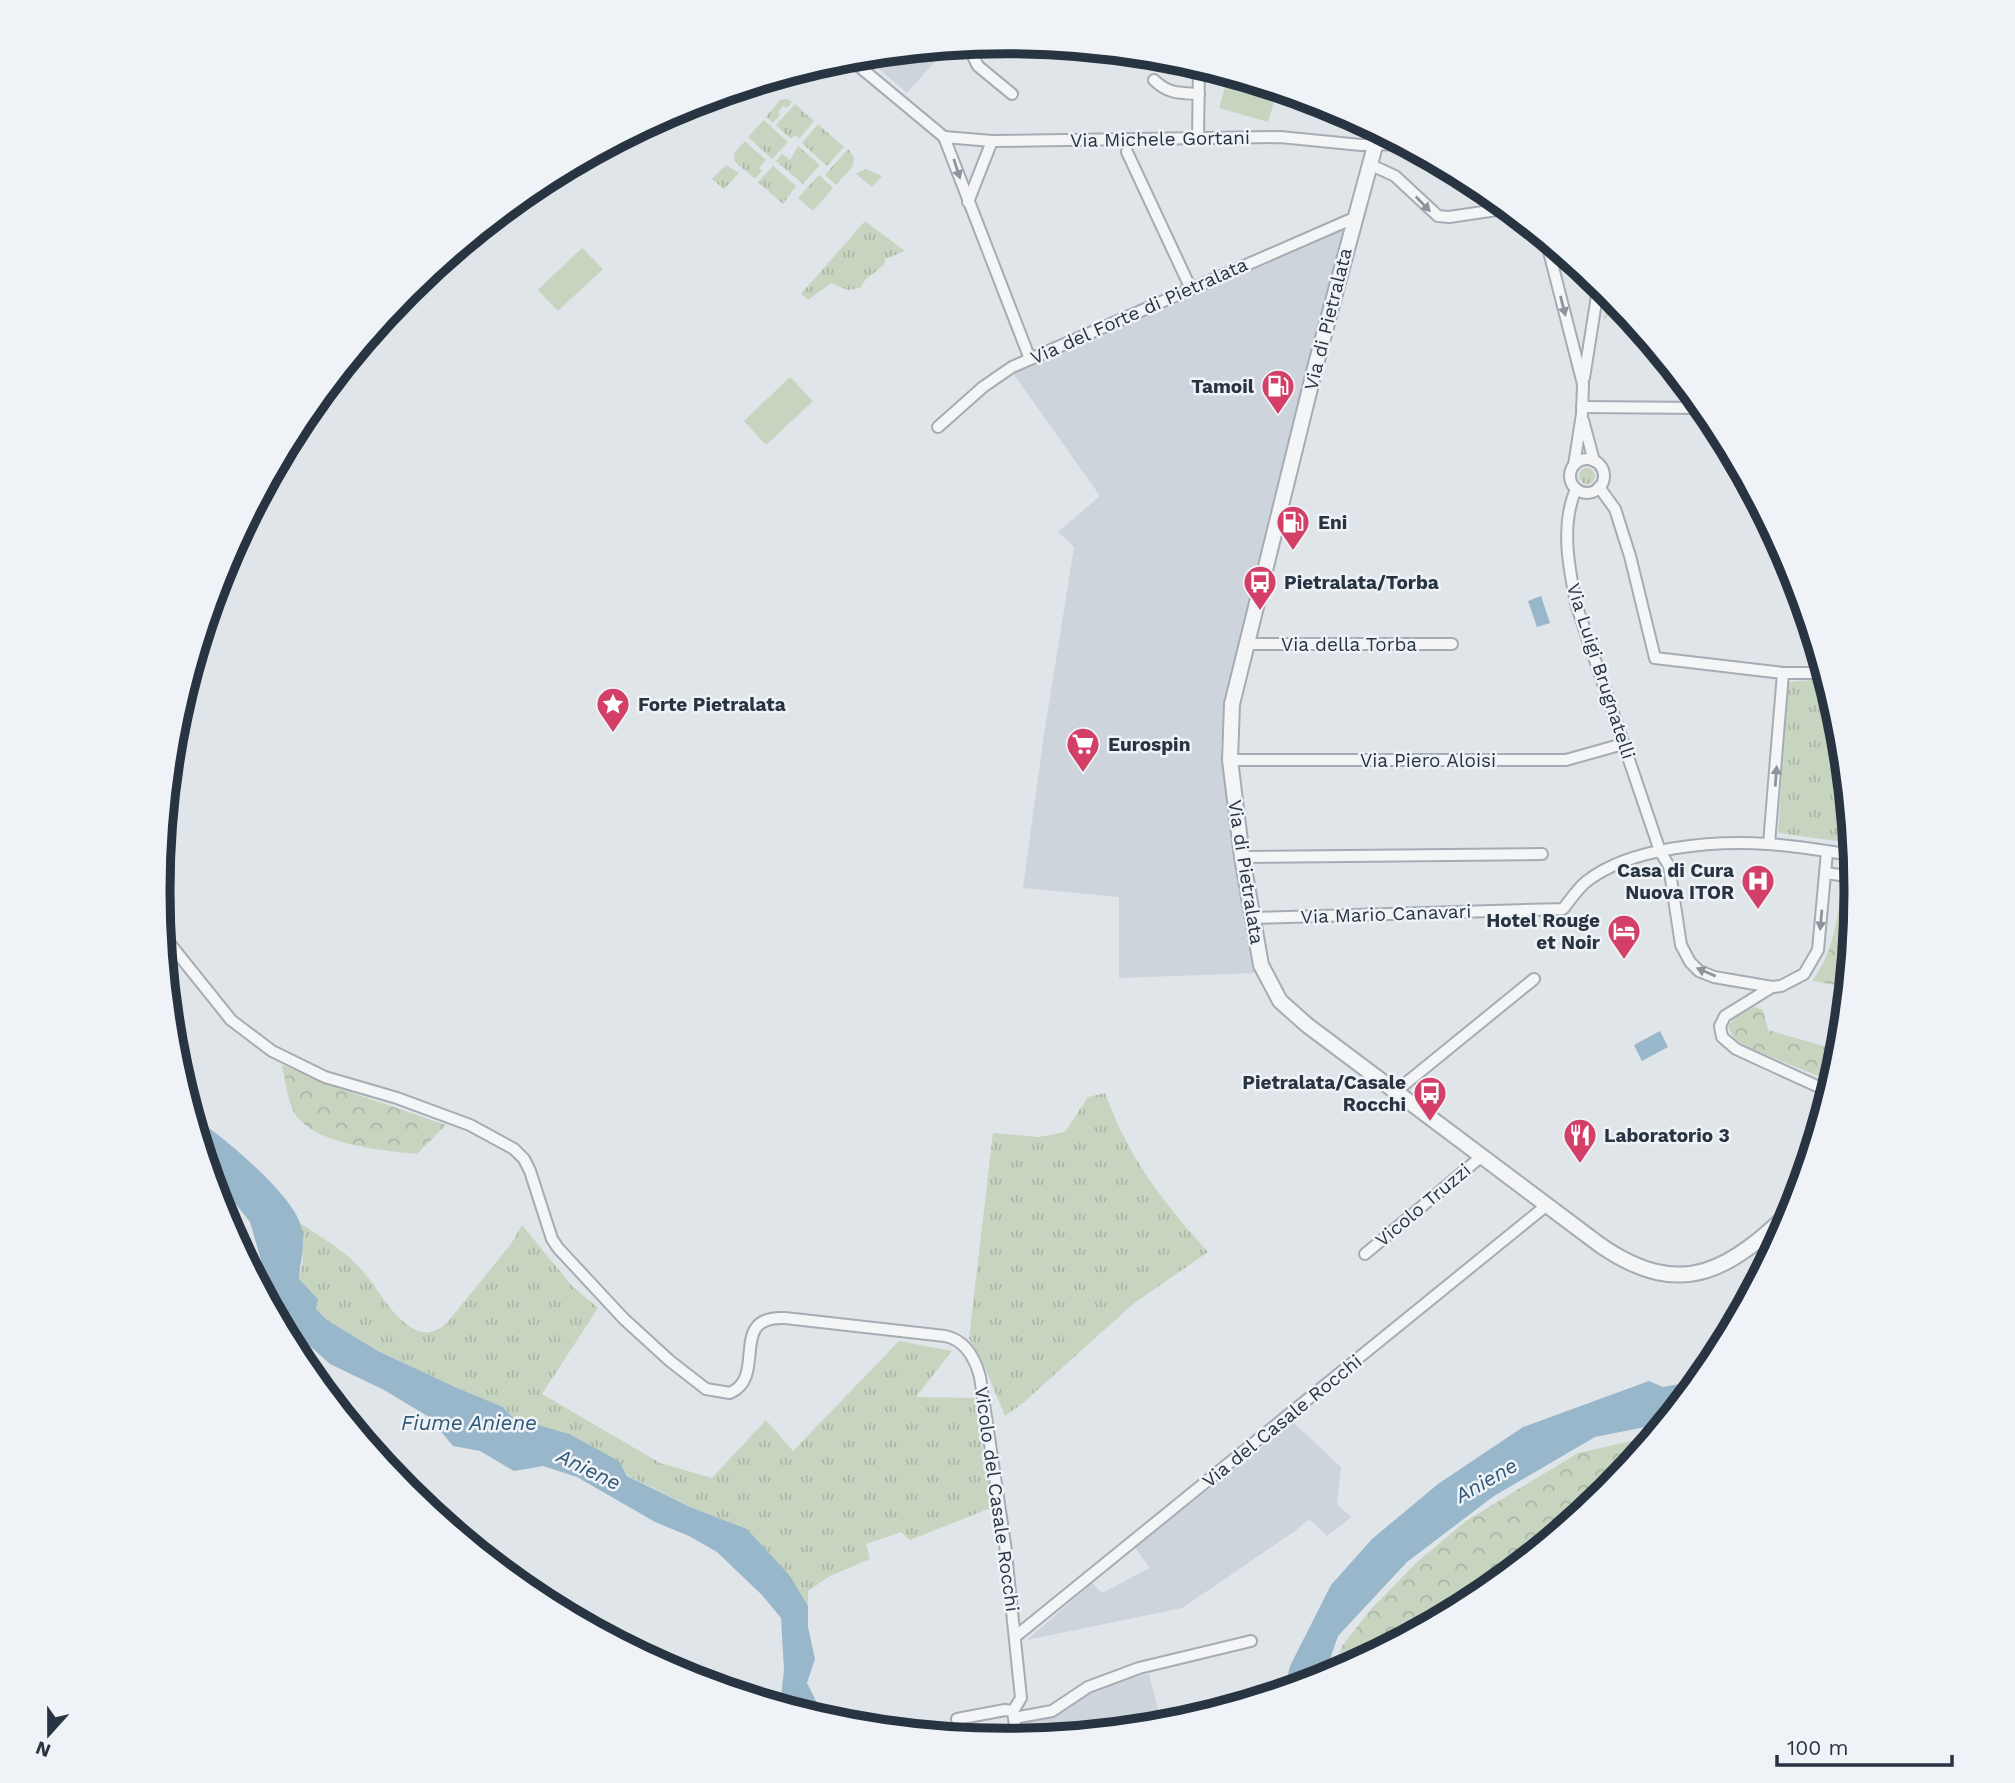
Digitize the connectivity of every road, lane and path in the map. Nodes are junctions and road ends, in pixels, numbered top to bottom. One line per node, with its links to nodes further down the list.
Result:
1 (973, 55): 5 (street)
2 (860, 67): 7 (street)
3 (1199, 77): 6 (street)
4 (1154, 80): 6 (street)
5 (1012, 94)
6 (1199, 94): 8 (street)
7 (944, 137): 11 (street, Via Michele Gortani); 14 (street, one-way to 14)
8 (1198, 138): 9 (street, Via Michele Gortani); 11 (street, Via Michele Gortani)
9 (1373, 139)
10 (1376, 140): 13 (street, Via di Pietralata)
11 (992, 141): 14 (street)
12 (1127, 152): 18 (street)
13 (1369, 164): 15 (street, one-way to 15); 16 (street, Via di Pietralata)
14 (968, 202): 20 (street)
15 (1494, 210)
16 (1354, 218): 18 (street, Via del Forte di Pietralata); 29 (street, Via di Pietralata)
17 (1549, 253): 21 (street, one-way to 21)
18 (1191, 289): 20 (street, Via del Forte di Pietralata)
19 (1596, 295): 21 (street)
20 (1030, 359): 24 (street, Via del Forte di Pietralata)
21 (1583, 384): 23 (street)
22 (1691, 408): 23 (street)
23 (1582, 410): 25 (street); 26 (street)
24 (938, 427)
25 (1594, 461): 26 (street); 27 (street)
26 (1574, 465): 28 (street)
27 (1599, 488): 28 (street); 31 (street)
28 (1576, 489): 33 (street, Via Luigi Brugnatelli)
29 (1246, 644): 30 (street, Via della Torba); 34 (street, Via di Pietralata)
30 (1452, 644)
31 (1783, 673): 32 (street); 35 (street, one-way to 31)
32 (1815, 673)
33 (1623, 744): 34 (street, Via Piero Aloisi); 36 (street, Via Luigi Brugnatelli)
34 (1230, 760): 40 (street, Via di Pietralata)
35 (1769, 844): 36 (street); 37 (street)
36 (1660, 851): 43 (street, Via Mario Canavari); 46 (street, Via Luigi Brugnatelli, one-way to 36)
37 (1826, 852): 39 (street); 41 (street)
38 (1542, 854): 40 (street)
39 (1844, 854)
40 (1242, 857): 43 (street, Via di Pietralata)
41 (1825, 873): 42 (street); 46 (street, one-way to 46)
42 (1844, 876)
43 (1251, 918): 48 (street, Via di Pietralata)
44 (172, 947): 53 (street, Vicolo del Casale Rocchi)
45 (1534, 979): 48 (street)
46 (1772, 987): 47 (street)
47 (1821, 1088)
48 (1395, 1092): 49 (street, Via di Pietralata)
49 (1482, 1156): 50 (street, Via di Pietralata); 52 (street, Vicolo Truzzi)
50 (1547, 1205): 51 (street, Via di Pietralata); 53 (street, Via del Casale Rocchi)
51 (1775, 1226)
52 (1365, 1255)
53 (1016, 1636): 55 (street, Vicolo del Casale Rocchi)
54 (1251, 1641): 55 (street)
55 (1013, 1714): 56 (street); 57 (street, Vicolo del Casale Rocchi)
56 (959, 1727)
57 (1015, 1729)

